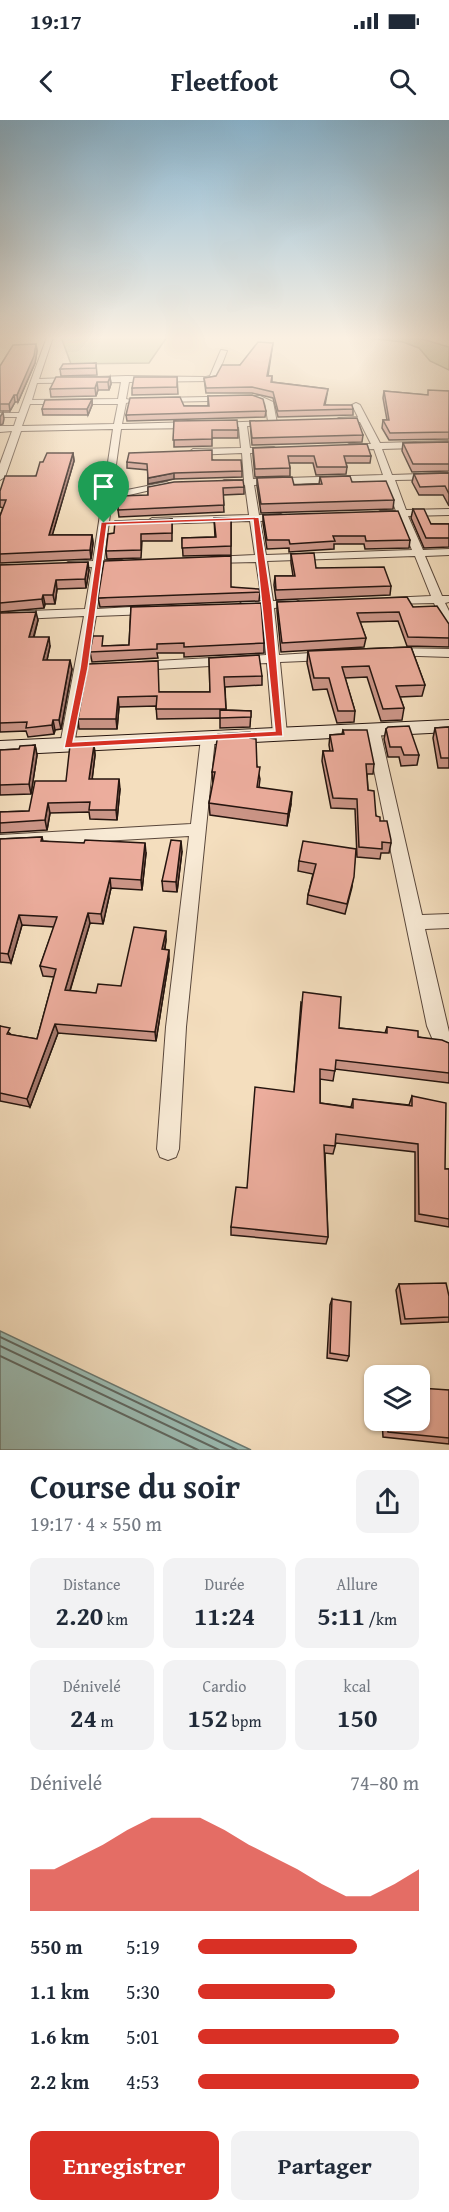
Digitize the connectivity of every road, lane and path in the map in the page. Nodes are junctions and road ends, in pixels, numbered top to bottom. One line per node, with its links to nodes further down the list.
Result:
1 (27, 399): 5 (street)
2 (211, 399): 4 (street)
3 (262, 399): 12 (street)
4 (122, 401): 5 (street); 14 (street)
5 (26, 402): 8 (street)
6 (356, 405): 9 (street)
7 (0, 415): 8 (street)
8 (21, 415): 15 (street)
9 (363, 419): 10 (street); 18 (street)
10 (329, 420)
11 (284, 422): 12 (street)
12 (273, 423): 13 (street)
13 (243, 424): 14 (street); 21 (street)
14 (117, 426): 15 (street); 30 (street)
15 (16, 428): 16 (street); 23 (street)
16 (0, 429)
17 (449, 444): 18 (street)
18 (377, 446): 19 (street); 26 (street)
19 (341, 448)
20 (282, 450): 21 (street)
21 (246, 451): 22 (street); 27 (street)
22 (187, 452)
23 (4, 456): 25 (street)
24 (449, 476): 26 (street)
25 (0, 477)
26 (389, 478): 27 (street); 32 (street)
27 (249, 482): 28 (street); 35 (street)
28 (217, 483)
29 (174, 484): 30 (street)
30 (107, 497): 42 (street)
31 (449, 512): 32 (street)
32 (402, 513): 33 (street); 38 (street)
33 (368, 514)
34 (290, 517): 35 (street)
35 (256, 518): 36 (street); 39 (street)
36 (138, 522)
37 (449, 552): 38 (street)
38 (418, 553): 39 (street); 44 (street)
39 (262, 558): 40 (street); 47 (street)
40 (203, 560)
41 (132, 563): 42 (street)
42 (96, 564): 43 (street); 50 (street)
43 (51, 566)
44 (444, 599): 45 (street); 52 (street)
45 (376, 601)
46 (311, 603): 47 (street)
47 (268, 604): 48 (street); 56 (street)
48 (232, 606)
49 (162, 609): 50 (street)
50 (92, 613): 51 (street); 62 (street)
51 (0, 616)
52 (449, 625)
53 (383, 653): 54 (street)
54 (449, 653)
55 (342, 655): 56 (street)
56 (274, 660): 57 (street); 60 (street)
57 (120, 666)
58 (449, 726): 59 (street)
59 (373, 731): 60 (street); 67 (street)
60 (280, 734): 61 (street)
61 (208, 738): 62 (street); 64 (street)
62 (67, 746): 63 (street)
63 (0, 748)
64 (197, 830): 65 (street); 69 (street)
65 (0, 841)
66 (449, 921): 67 (street)
67 (416, 922): 68 (street)
68 (449, 1043)
69 (168, 1149)

